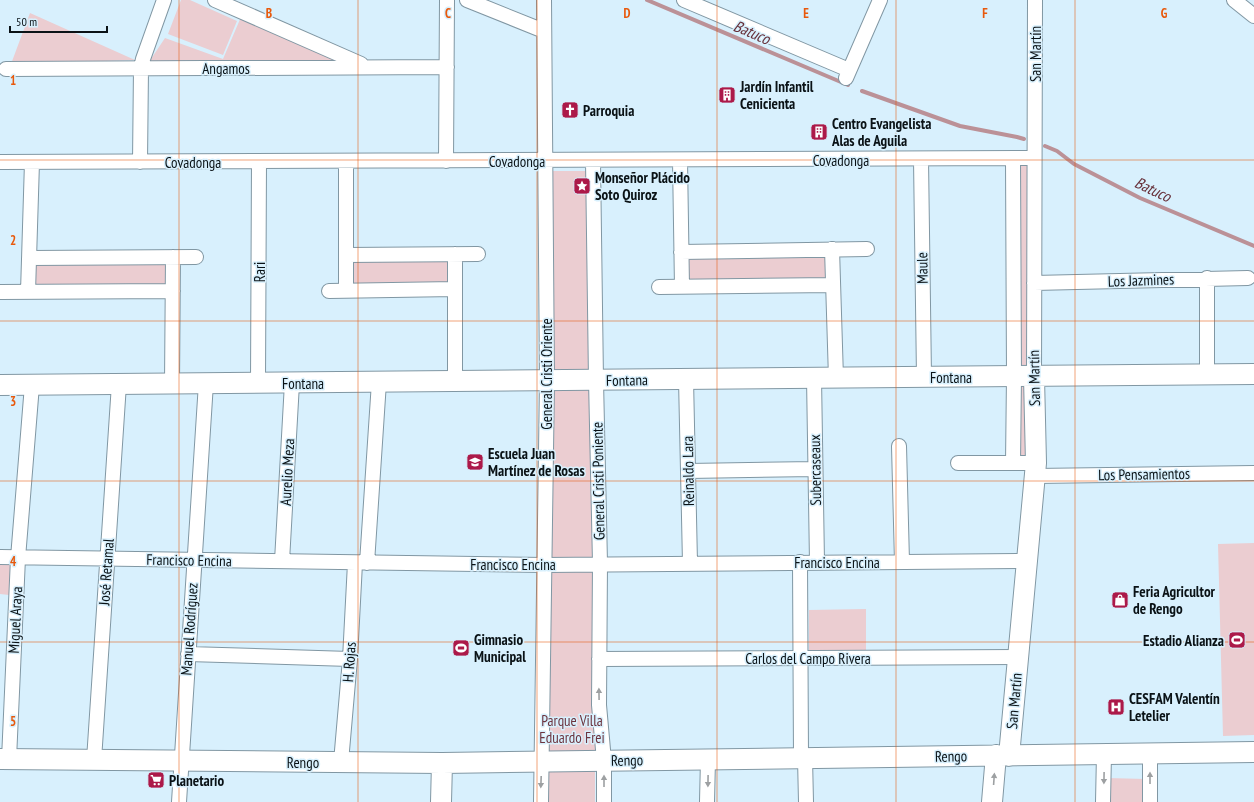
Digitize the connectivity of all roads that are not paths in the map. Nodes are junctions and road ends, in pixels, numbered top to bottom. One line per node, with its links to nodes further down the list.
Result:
1 (164, 0): 14 (street)
2 (214, 0): 12 (street)
3 (447, 0): 13 (street)
4 (467, 0): 11 (street)
5 (544, 0): 11 (street, General Cristi Oriente)
6 (684, 0): 7 (street)
7 (880, 0)
8 (1035, 0): 16 (street, San Martín)
9 (1234, 0): 10 (street)
10 (1254, 16)
11 (544, 30): 23 (street, General Cristi Oriente)
12 (366, 67): 13 (street, Angamos); 14 (street, Angamos)
13 (447, 67): 22 (street)
14 (141, 68): 15 (street, Angamos); 27 (street)
15 (6, 69)
16 (1034, 158): 17 (street, Covadonga); 39 (street, San Martín)
17 (1013, 159): 19 (street, Covadonga); 51 (street, San Martín)
18 (680, 160): 19 (street, Covadonga); 24 (street, Covadonga); 30 (street)
19 (921, 160): 52 (street, Maule)
20 (259, 161): 21 (street, Covadonga); 27 (street, Covadonga); 62 (street, Rari)
21 (346, 161): 22 (street, Covadonga); 33 (street)
22 (446, 161): 23 (street, Covadonga)
23 (545, 161): 24 (street, Covadonga); 59 (street, General Cristi Oriente)
24 (593, 161): 57 (street, General Cristi Poniente)
25 (0, 162): 26 (street, Covadonga)
26 (32, 162): 27 (street, Covadonga); 36 (street)
27 (140, 162)
28 (832, 249): 29 (street); 30 (street); 40 (street)
29 (867, 249)
30 (682, 252): 42 (street)
31 (455, 254): 32 (street); 33 (street); 43 (street)
32 (478, 254)
33 (346, 255): 44 (street)
34 (173, 257): 35 (street); 36 (street); 45 (street)
35 (196, 257)
36 (29, 258): 48 (street)
37 (1206, 278): 38 (street, Los Jazmines); 39 (street, Los Jazmines); 50 (street)
38 (1248, 278)
39 (1034, 283): 53 (street, San Martín)
40 (833, 285): 42 (street); 55 (street)
41 (659, 287): 42 (street)
42 (682, 287)
43 (455, 289): 44 (street); 58 (street)
44 (346, 290): 46 (street)
45 (173, 291): 48 (street); 65 (street)
46 (329, 291)
47 (0, 292): 48 (street)
48 (28, 292)
49 (1254, 374): 50 (street, Fontana)
50 (1207, 375): 53 (street, Fontana)
51 (1014, 376): 52 (street, Fontana); 53 (street, Fontana); 70 (street, San Martín)
52 (924, 377): 55 (street, Fontana)
53 (1034, 377): 72 (street, San Martín)
54 (814, 378): 55 (street, Fontana); 56 (street, Fontana); 71 (street, Subercaseaux)
55 (836, 378)
56 (686, 379): 57 (street, Fontana); 73 (street, Reinaldo Lara)
57 (596, 380): 59 (street, Fontana); 85 (street, General Cristi Poniente)
58 (455, 381): 59 (street, Fontana); 60 (street, Fontana)
59 (547, 381): 87 (street, General Cristi Oriente)
60 (379, 382): 63 (street, Fontana); 84 (street, H. Rojas)
61 (206, 383): 62 (street, Fontana); 65 (street, Fontana); 78 (street, Manuel Rodríguez)
62 (258, 383): 63 (street, Fontana)
63 (292, 383): 80 (street, Aurelio Meza)
64 (119, 384): 65 (street, Fontana); 67 (street, Fontana); 77 (street, José Retamal)
65 (172, 384)
66 (0, 385): 67 (street, Fontana)
67 (32, 385): 76 (street, Miguel Araya)
68 (899, 446): 83 (street)
69 (958, 463): 70 (street, Los Pensamientos)
70 (1013, 464): 72 (street, Los Pensamientos)
71 (815, 469): 73 (street); 82 (street, Subercaseaux)
72 (1035, 470): 74 (street, Los Pensamientos); 79 (street, San Martín)
73 (688, 471): 86 (street, Reinaldo Lara)
74 (1254, 473)
75 (0, 557): 76 (street, Francisco Encina)
76 (18, 558): 77 (street, Francisco Encina); 98 (street, Miguel Araya)
77 (107, 559): 78 (street, Francisco Encina); 100 (street, José Retamal)
78 (194, 560): 80 (street, Francisco Encina); 88 (street, Manuel Rodríguez)
79 (1027, 561): 83 (street, Francisco Encina); 89 (street, San Martín)
80 (282, 562): 84 (street, Francisco Encina)
81 (800, 562): 82 (street, Francisco Encina); 86 (street, Francisco Encina); 90 (street)
82 (817, 562): 83 (street, Francisco Encina)
83 (902, 562)
84 (361, 563): 87 (street, Francisco Encina); 91 (street, H. Rojas)
85 (600, 563): 86 (street, Francisco Encina); 87 (street, Francisco Encina); 92 (street, General Cristi Poniente)
86 (690, 563)
87 (544, 565): 102 (street, General Cristi Oriente)
88 (188, 654): 91 (street); 101 (street, Manuel Rodríguez)
89 (1018, 657): 90 (street, Carlos del Campo Rivera); 96 (street, San Martín)
90 (800, 658): 92 (street, Carlos del Campo Rivera); 97 (street)
91 (350, 659): 104 (street, H. Rojas)
92 (599, 659): 103 (street, General Cristi Poniente, one-way to 92)
93 (1254, 752): 95 (street, Rengo)
94 (1104, 754): 95 (street, Rengo); 96 (street, Rengo); 113 (street, one-way to 113)
95 (1150, 754): 114 (street, one-way to 95)
96 (1002, 756): 97 (street, Rengo); 112 (street, San Martín, one-way to 96)
97 (803, 758): 99 (street, Rengo); 111 (street)
98 (4, 759): 100 (street, Rengo)
99 (708, 759): 103 (street, Rengo); 110 (street, one-way to 110)
100 (94, 760): 101 (street, Rengo)
101 (181, 761): 104 (street, Rengo); 106 (street, Manuel Rodríguez)
102 (542, 761): 103 (street, Rengo); 105 (street, Rengo); 108 (street, General Cristi Oriente, one-way to 108)
103 (604, 761): 109 (street, General Cristi Poniente, one-way to 103)
104 (342, 762): 105 (street, Rengo)
105 (442, 762): 107 (street)
106 (179, 802)
107 (441, 802)
108 (541, 802)
109 (604, 802)
110 (708, 802)
111 (806, 802)
112 (992, 802)
113 (1103, 802)
114 (1150, 802)

